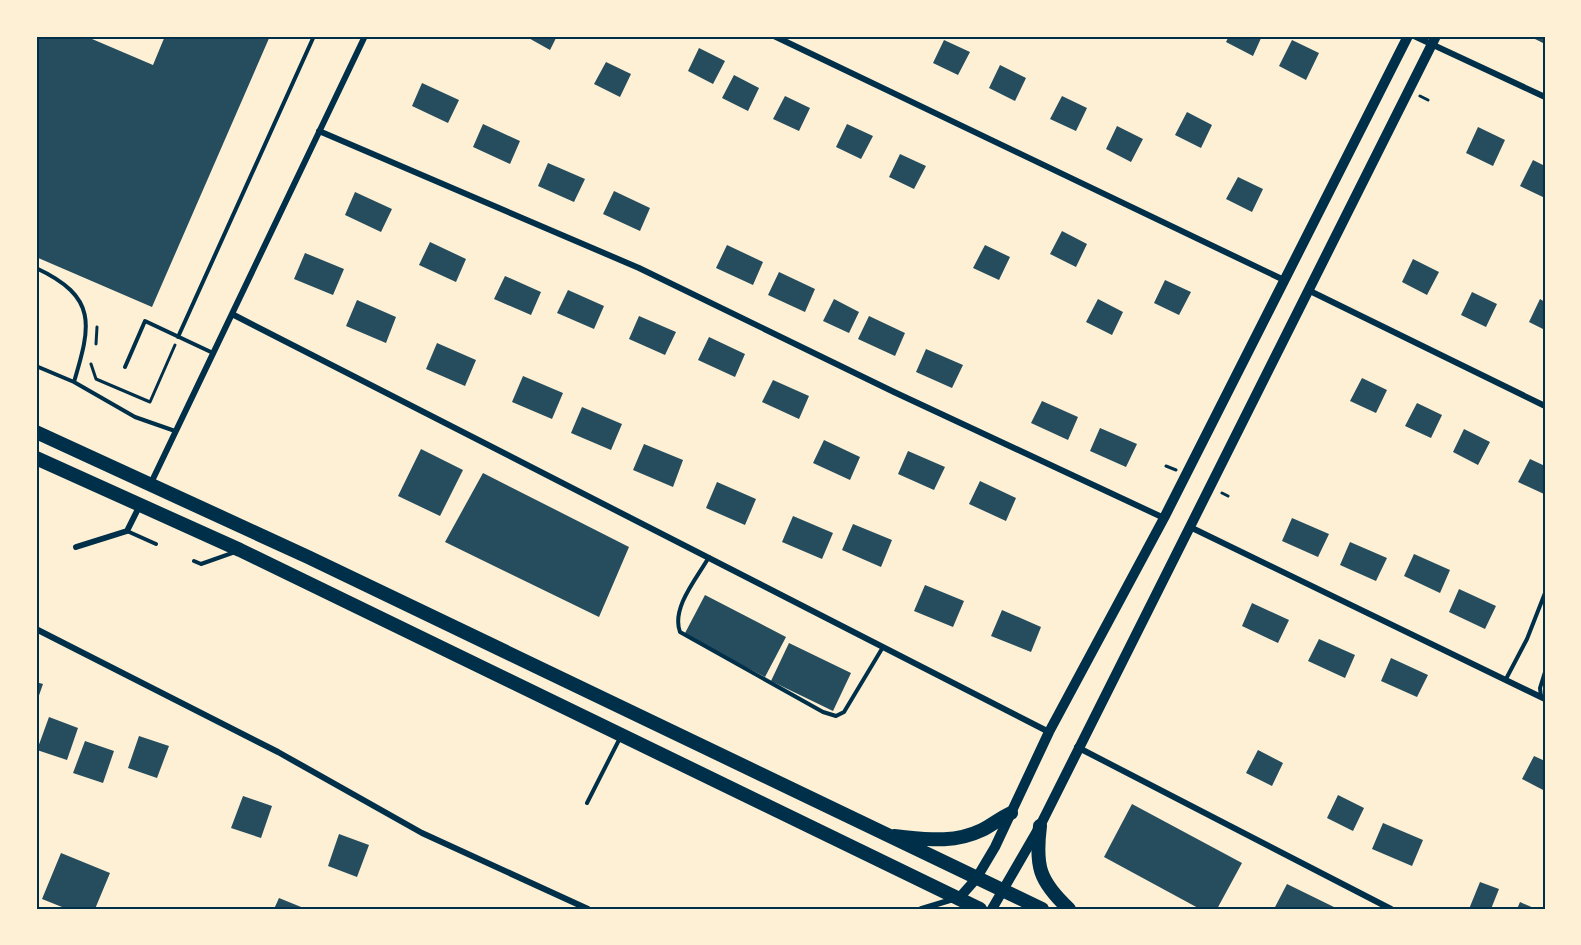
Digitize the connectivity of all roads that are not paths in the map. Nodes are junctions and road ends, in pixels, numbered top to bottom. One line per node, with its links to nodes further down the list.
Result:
1 (314, 36): 13 (lane)
2 (365, 36): 8 (street)
3 (774, 36): 10 (street)
4 (1408, 36): 10 (street)
5 (1414, 36): 6 (street)
6 (1434, 40): 7 (street); 11 (street)
7 (1545, 97)
8 (319, 131): 12 (street); 24 (street)
9 (36, 268): 17 (lane)
10 (1284, 280): 24 (street)
11 (1310, 291): 18 (street); 25 (street)
12 (232, 314): 14 (street); 30 (street)
13 (178, 337): 14 (lane); 16 (lane)
14 (213, 353): 19 (street)
15 (36, 366): 17 (lane)
16 (125, 367)
17 (74, 382): 19 (lane)
18 (1545, 406)
19 (175, 431): 22 (street)
20 (36, 432): 22 (main road)
21 (36, 458): 23 (main road)
22 (151, 483): 44 (main road)
23 (141, 504): 26 (street); 29 (main road)
24 (1164, 518): 38 (street)
25 (1190, 527): 36 (street); 40 (street)
26 (128, 531): 27 (lane); 28 (street)
27 (156, 544)
28 (76, 547)
29 (240, 550): 31 (lane); 39 (main road)
30 (709, 557): 34 (street); 34 (lane)
31 (194, 561)
32 (1545, 593): 36 (lane)
33 (36, 628): 48 (street)
34 (883, 647): 38 (street)
35 (1545, 672): 37 (lane)
36 (1506, 679): 37 (street)
37 (1543, 698)
38 (1049, 732): 42 (street)
39 (621, 735): 41 (lane); 47 (main road)
40 (1077, 747): 43 (street); 54 (street)
41 (587, 803)
42 (1011, 813): 44 (main road); 45 (street)
43 (1040, 826): 46 (street); 53 (main road)
44 (882, 834): 45 (main road)
45 (976, 879): 46 (main road); 47 (street)
46 (1003, 890): 51 (street); 52 (main road)
47 (960, 897): 49 (street); 50 (main road)
48 (588, 909)
49 (921, 909)
50 (980, 909)
51 (992, 909)
52 (1042, 909)
53 (1069, 909)
54 (1391, 909)

